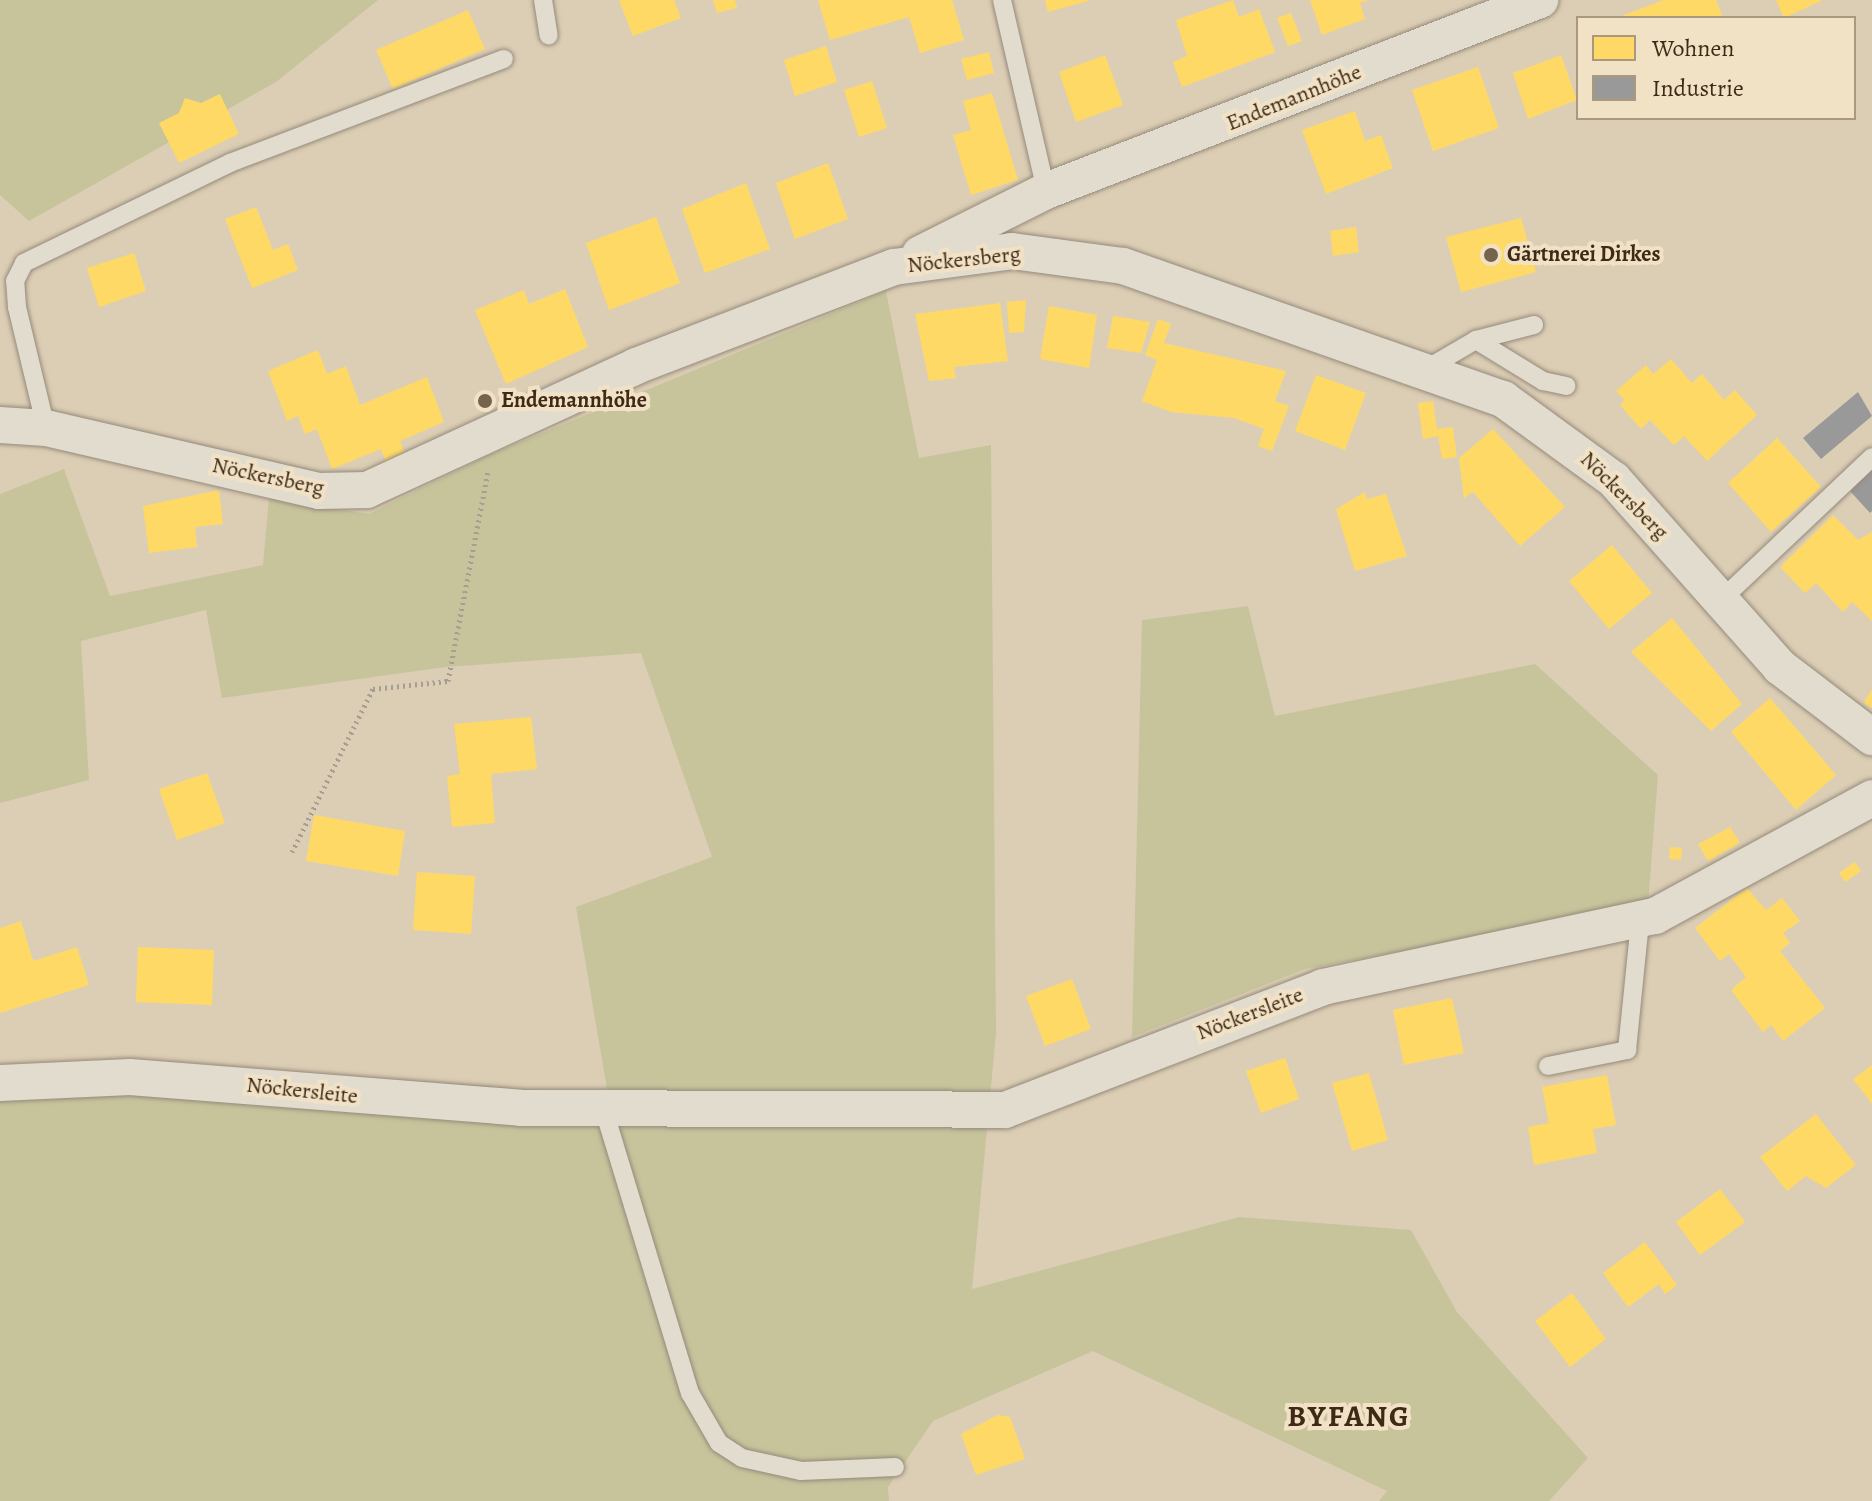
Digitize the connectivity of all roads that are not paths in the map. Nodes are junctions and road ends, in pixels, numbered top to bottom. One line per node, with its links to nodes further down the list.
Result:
1 (543, 0): 4 (lane)
2 (1002, 0): 6 (lane)
3 (1540, 0): 6 (street, Endemannhöhe)
4 (549, 36)
5 (504, 59): 13 (lane)
6 (1046, 191): 7 (street, Endemannhöhe)
7 (894, 267): 10 (street, Nöckersberg); 13 (street, Nöckersberg)
8 (1534, 325): 9 (lane)
9 (1476, 340): 10 (lane); 11 (lane)
10 (1428, 368): 15 (street, Nöckersberg)
11 (1566, 386)
12 (0, 425): 13 (street, Nöckersberg)
13 (46, 428)
14 (1872, 457): 15 (lane)
15 (1721, 600): 16 (street, Nöckersberg)
16 (1872, 737)
17 (1872, 798): 18 (street, Nöckersleite)
18 (1640, 921): 19 (lane); 21 (street, Nöckersleite)
19 (1548, 1066)
20 (0, 1083): 21 (street, Nöckersleite)
21 (603, 1107): 22 (lane)
22 (895, 1467)

